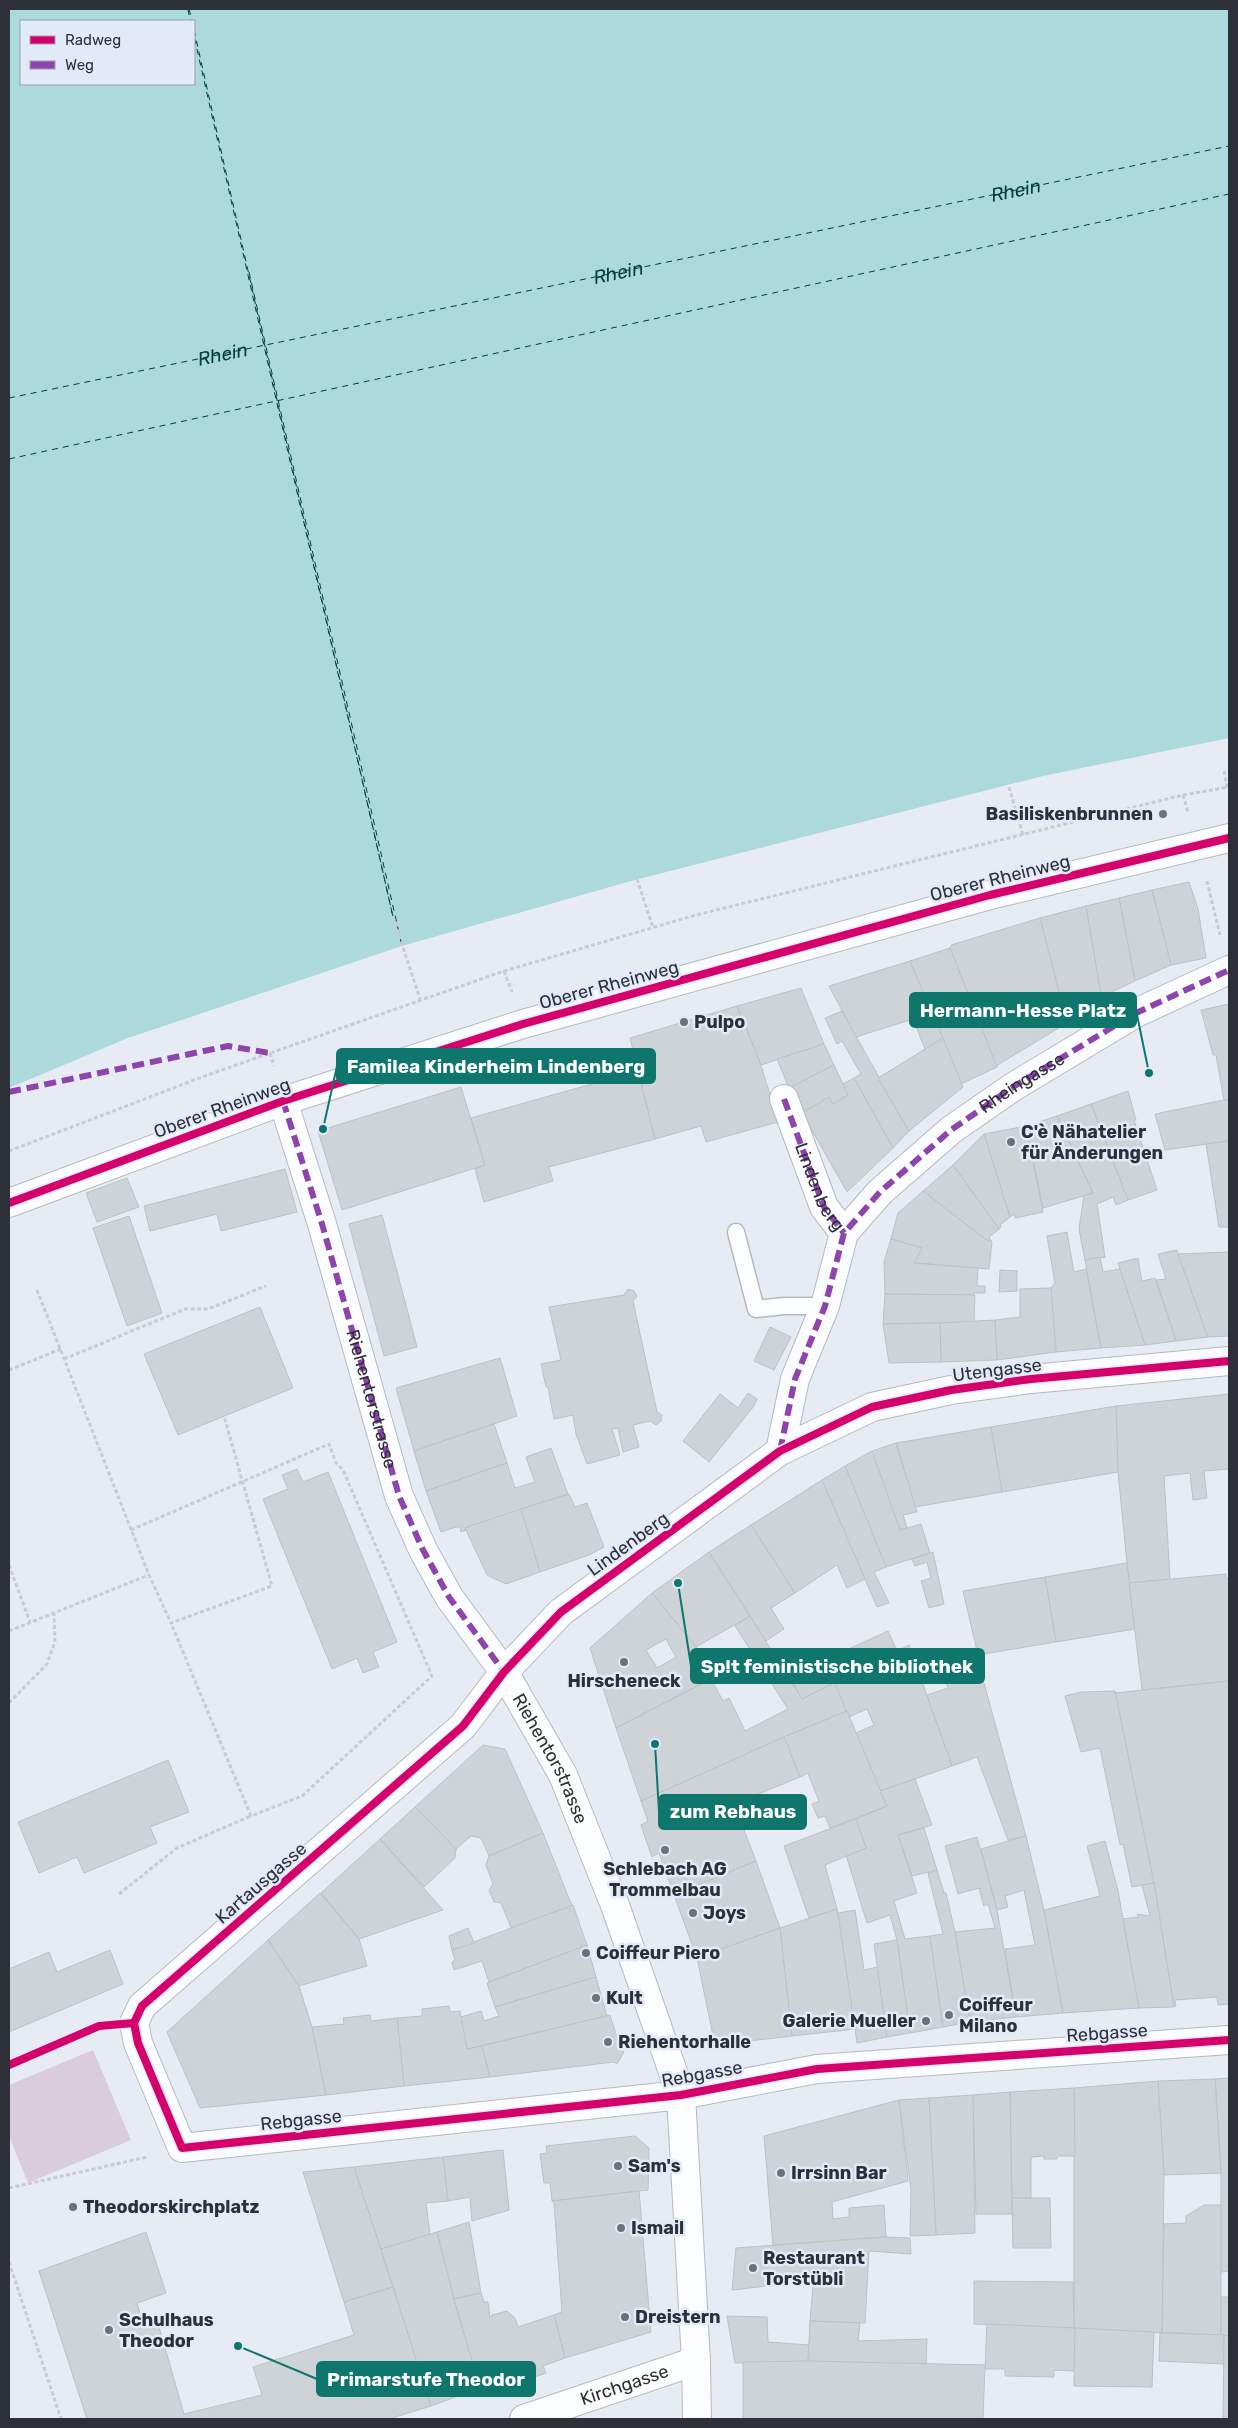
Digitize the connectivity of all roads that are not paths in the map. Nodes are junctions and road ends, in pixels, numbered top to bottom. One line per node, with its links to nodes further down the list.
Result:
1 (1229, 838): 4 (street, Oberer Rheinweg)
2 (1229, 970): 7 (street, Rheingasse)
3 (784, 1099): 7 (street, Lindenberg)
4 (283, 1101): 5 (street, Oberer Rheinweg); 11 (street, Riehentorstrasse)
5 (9, 1203)
6 (736, 1232): 8 (lane)
7 (844, 1234): 8 (street, Lindenberg)
8 (826, 1306): 10 (street, Lindenberg)
9 (1229, 1361): 10 (street, Utengasse)
10 (780, 1451): 11 (street, Lindenberg)
11 (504, 1672): 13 (street, Riehentorstrasse); 14 (street, Kartausgasse)
12 (1229, 2040): 13 (street, Rebgasse)
13 (681, 2095): 14 (street, Rebgasse); 15 (street, Riehentorstrasse)
14 (182, 2148)
15 (696, 2361): 16 (street, Kirchgasse); 17 (street, Riehentorstrasse)
16 (524, 2419)
17 (697, 2419)

